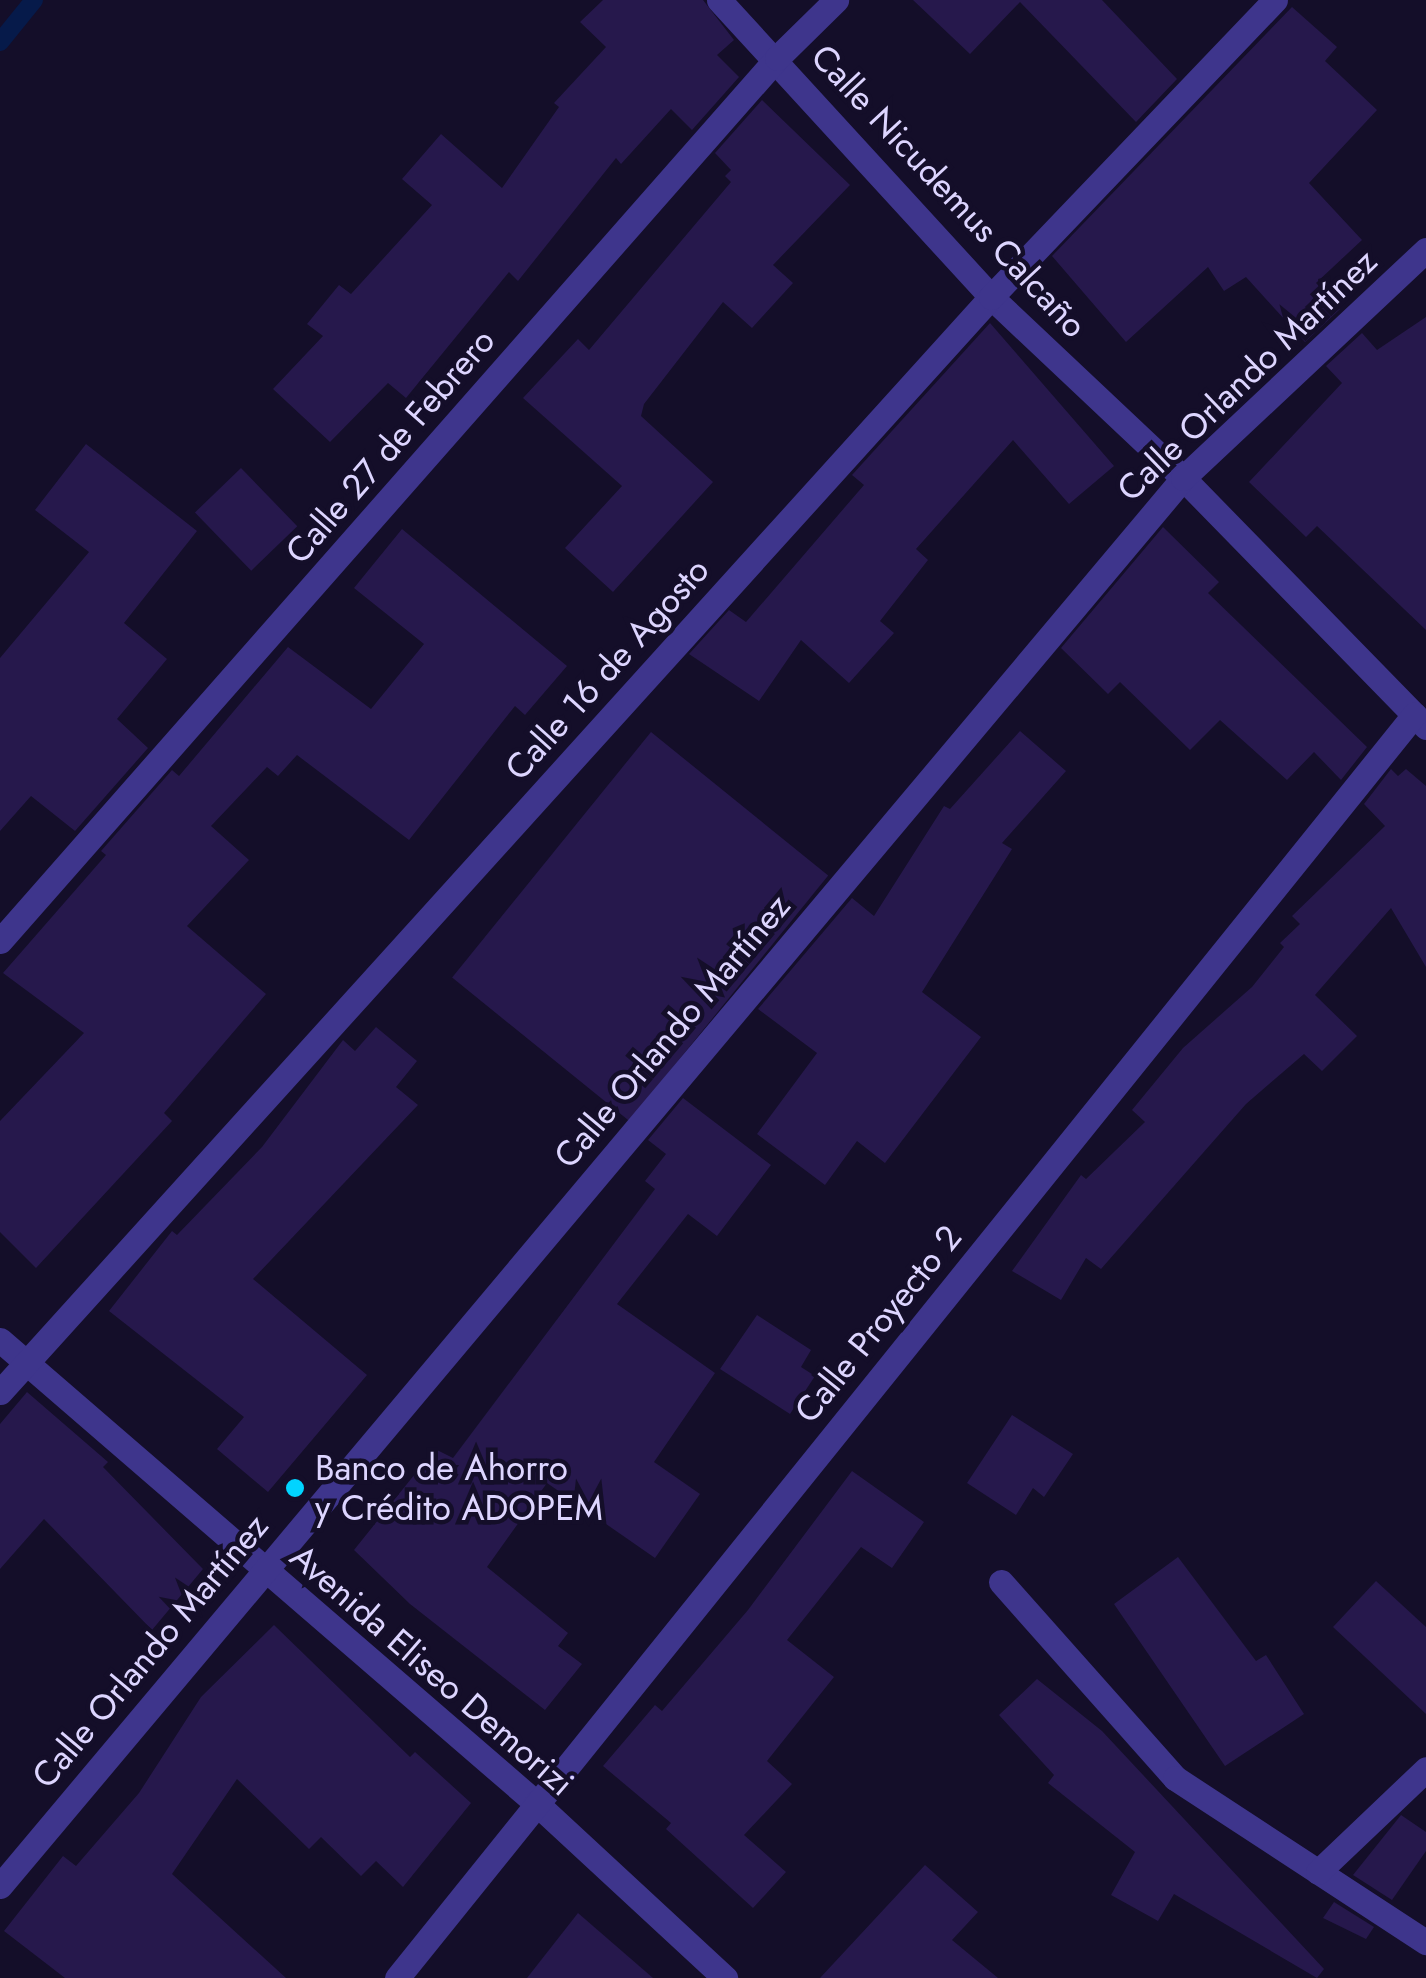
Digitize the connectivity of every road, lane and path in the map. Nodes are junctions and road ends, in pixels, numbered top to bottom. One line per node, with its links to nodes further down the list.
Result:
1 (719, 0): 4 (street, Calle Nicudemus Calcaño)
2 (836, 0): 4 (street, Calle 27 de Febrero)
3 (1275, 0): 6 (street, Calle 16 de Agosto)
4 (778, 58): 6 (street, Calle Nicudemus Calcaño); 9 (street, Calle 27 de Febrero)
5 (1426, 250): 7 (street, Calle Orlando Martínez)
6 (991, 297): 7 (street, Calle Nicudemus Calcaño); 11 (street, Calle 16 de Agosto)
7 (1183, 478): 8 (street, Calle Nicudemus Calcaño); 13 (street, Calle Orlando Martínez)
8 (1420, 721): 16 (street, Calle Proyecto 2)
9 (0, 941)
10 (0, 1340): 11 (street, Avenida Eliseo Demorizi)
11 (26, 1362): 12 (street, Calle 16 de Agosto); 13 (street, Avenida Eliseo Demorizi)
12 (0, 1392)
13 (263, 1571): 16 (street, Avenida Eliseo Demorizi); 18 (street, Calle Orlando Martínez)
14 (1001, 1582): 17 (street)
15 (1426, 1769): 17 (street)
16 (536, 1803): 20 (street, Calle Proyecto 2); 21 (street, Avenida Eliseo Demorizi)
17 (1318, 1872): 19 (street)
18 (0, 1886)
19 (1426, 1942)
20 (397, 1978)
21 (724, 1978)

